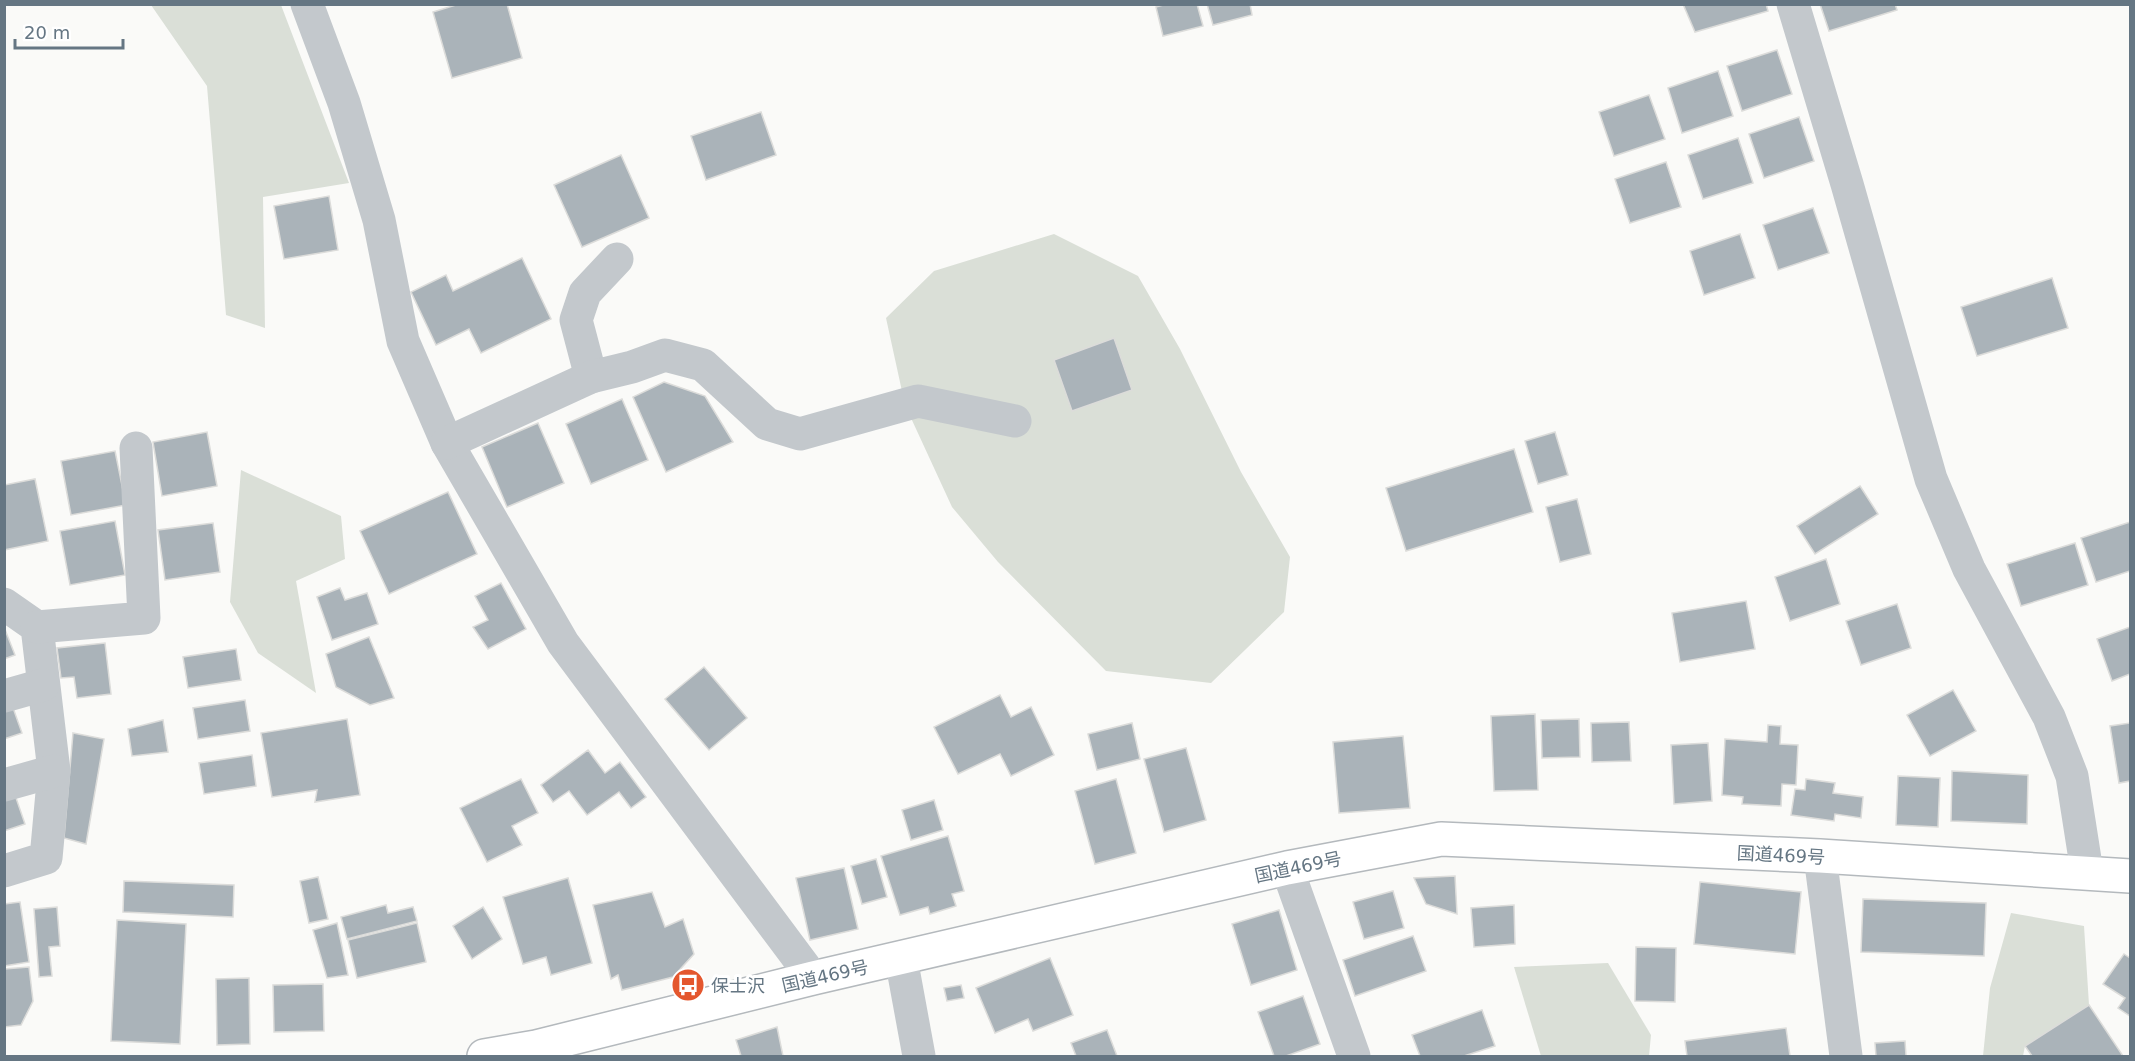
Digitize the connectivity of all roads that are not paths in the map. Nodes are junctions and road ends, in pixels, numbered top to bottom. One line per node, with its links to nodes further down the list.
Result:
1 (307, 4): 6 (street)
2 (1793, 4): 17 (street)
3 (617, 259): 4 (street)
4 (591, 377): 5 (street); 6 (street)
5 (1015, 421)
6 (447, 443): 20 (street)
7 (136, 448): 9 (street)
8 (5, 604): 9 (street)
9 (37, 627): 10 (street)
10 (44, 685): 11 (street); 12 (street)
11 (4, 696)
12 (54, 771): 13 (street); 16 (street)
13 (4, 785)
14 (1820, 856): 15 (highway, 国道469号); 17 (highway, 国道469号); 24 (street)
15 (1287, 868): 19 (highway, 国道469号); 23 (street)
16 (4, 871)
17 (2087, 872): 18 (highway, 国道469号)
18 (2130, 876)
19 (901, 958): 20 (highway, 国道469号); 22 (street)
20 (813, 978): 21 (highway, 国道469号)
21 (484, 1056)
22 (920, 1056)
23 (1354, 1056)
24 (1846, 1056)

